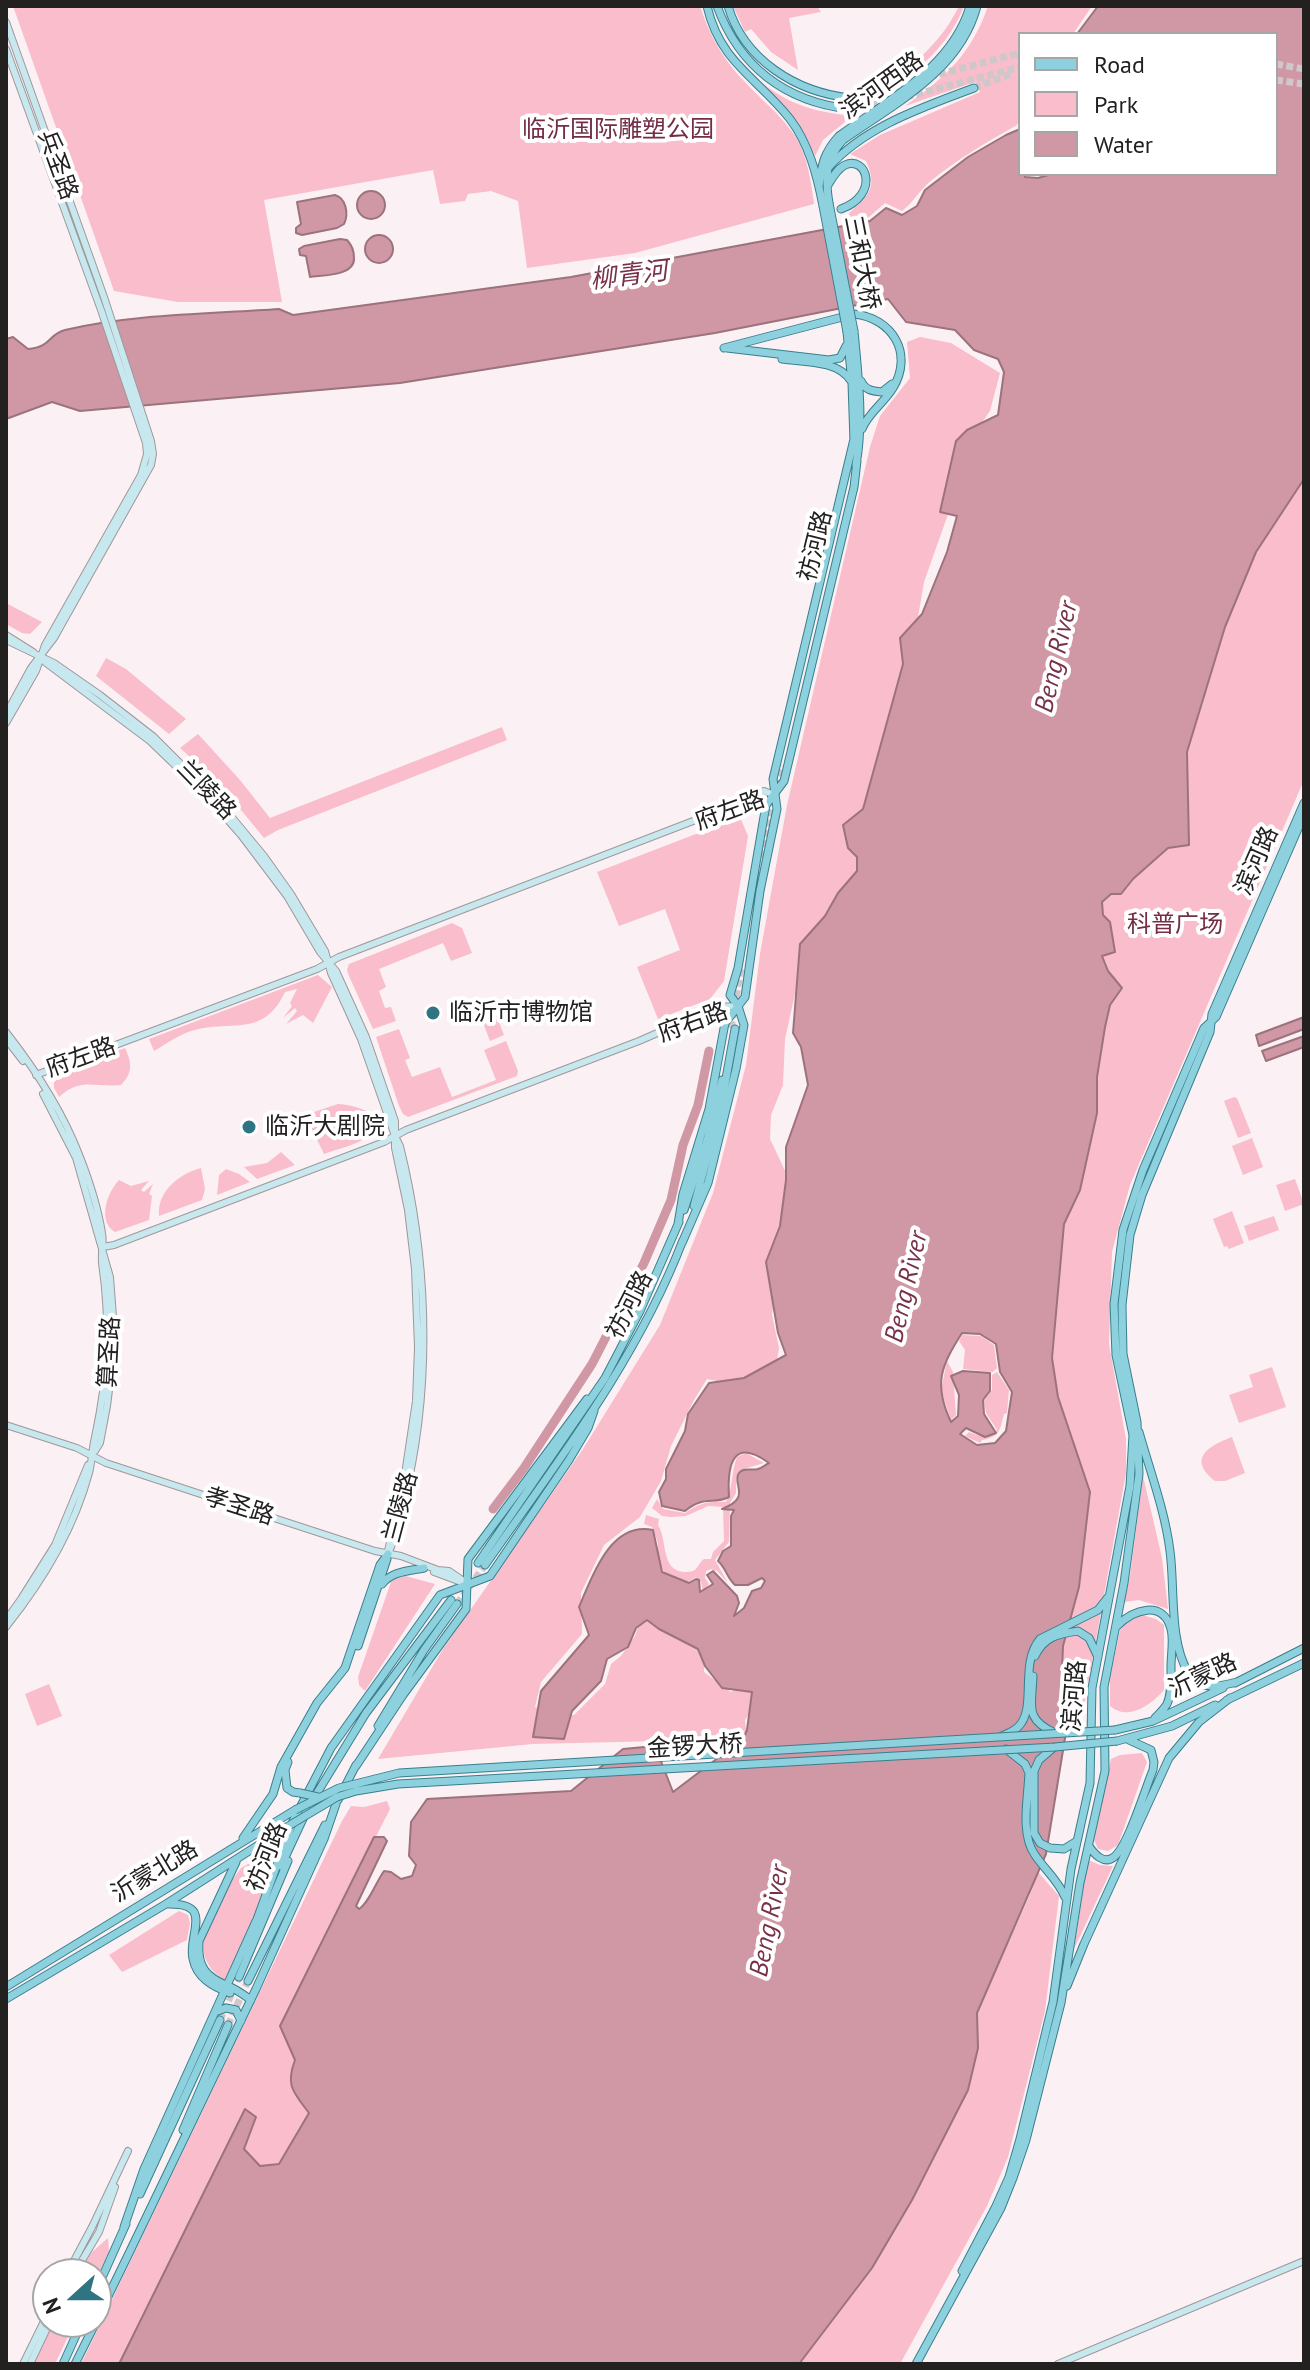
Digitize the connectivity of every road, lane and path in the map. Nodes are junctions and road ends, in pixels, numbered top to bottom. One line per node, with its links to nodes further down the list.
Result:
1 (707, 6): 12 (main road, 滨河西路)
2 (717, 6): 10 (main road)
3 (728, 6): 9 (main road)
4 (970, 6): 12 (main road)
5 (977, 6): 11 (main road, 滨河西路)
6 (6, 22): 15 (main road, 兵圣路)
7 (6, 49): 15 (main road, 兵圣路)
8 (974, 88): 11 (main road)
9 (850, 98)
10 (850, 109)
11 (827, 170): 12 (main road, 滨河西路)
12 (823, 187): 13 (main road, 滨河西路); 14 (main road)
13 (826, 204): 16 (main road, 三和大桥, bridge)
14 (841, 209)
15 (104, 309): 22 (main road)
16 (850, 332): 17 (main road); 19 (main road, 祊河路)
17 (724, 348): 18 (main road); 19 (main road)
18 (899, 376): 19 (main road); 20 (main road)
19 (855, 379): 20 (main road, 祊河路)
20 (857, 436): 25 (main road, 祊河路); 25 (main road, 祊河路)
21 (6, 638): 22 (main road, 兰陵路)
22 (41, 658): 23 (main road); 24 (main road); 29 (main road, 兰陵路)
23 (6, 714)
24 (6, 723)
25 (781, 767): 26 (main road)
26 (775, 795): 29 (main road, 府左路); 30 (main road); 30 (main road)
27 (1304, 803): 31 (main road, 滨河路)
28 (1304, 815): 31 (main road, 滨河路)
29 (327, 963): 34 (main road, 府左路); 35 (main road, 兰陵路)
30 (738, 1006): 35 (main road, 府右路); 36 (main road); 37 (main road)
31 (1210, 1023): 41 (main road, 滨河路); 48 (main road, 滨河路)
32 (6, 1032): 34 (main road, 算圣路)
33 (6, 1039): 34 (main road, 算圣路)
34 (36, 1075): 38 (main road, 算圣路)
35 (395, 1136): 38 (main road, 府右路); 44 (main road, 兰陵路)
36 (678, 1224): 37 (main road, 祊河路); 39 (main road, 祊河路)
37 (682, 1243): 40 (main road, 祊河路)
38 (103, 1247): 43 (main road, 算圣路)
39 (601, 1385): 40 (main road, 祊河路); 46 (main road, 祊河路)
40 (594, 1411): 46 (main road)
41 (1137, 1422): 51 (main road, 滨河路); 55 (main road)
42 (6, 1427): 43 (main road, 孝圣路)
43 (93, 1455): 44 (main road, 孝圣路); 49 (main road, 算圣路); 50 (main road, 算圣路)
44 (388, 1554): 45 (main road, 孝圣路); 46 (main road, 孝圣路); 47 (main road); 73 (main road)
45 (424, 1568): 46 (main road, 孝圣路); 47 (main road)
46 (468, 1584): 56 (main road); 67 (main road, 祊河路)
47 (378, 1589): 68 (main road, bridge)
48 (1110, 1595): 53 (main road, 滨河路); 61 (main road)
49 (6, 1620)
50 (6, 1627)
51 (1115, 1627): 58 (main road); 74 (main road, 滨河路)
52 (1304, 1648): 55 (main road, 沂蒙路)
53 (1098, 1658): 60 (main road); 72 (main road, 滨河路)
54 (1304, 1663): 57 (main road, 沂蒙路)
55 (1237, 1682): 58 (main road, 沂蒙路)
56 (369, 1692): 66 (main road); 78 (main road)
57 (1230, 1698): 62 (main road, 沂蒙路); 85 (main road)
58 (1153, 1721): 59 (main road, 沂蒙路)
59 (1115, 1730): 60 (main road, 金锣大桥, bridge)
60 (1055, 1733): 61 (main road, 金锣大桥, bridge)
61 (1002, 1736): 68 (main road, 金锣大桥, bridge)
62 (1127, 1740): 63 (main road, 沂蒙路); 74 (main road)
63 (1117, 1741): 64 (main road, 金锣大桥, bridge)
64 (1055, 1747): 65 (main road, 金锣大桥, bridge); 72 (main road)
65 (1006, 1749): 71 (main road, 金锣大桥, bridge); 76 (main road)
66 (342, 1751): 67 (main road, 祊河路); 70 (main road, 祊河路)
67 (356, 1766): 69 (main road, 祊河路)
68 (322, 1795): 73 (main road, 沂蒙北路, bridge)
69 (336, 1804): 80 (main road, 祊河路); 84 (main road)
70 (307, 1810): 78 (main road); 79 (main road, 祊河路)
71 (285, 1828): 75 (main road, 沂蒙北路)
72 (1077, 1841): 76 (main road, 滨河路)
73 (240, 1843): 81 (main road, 沂蒙北路)
74 (1089, 1846): 85 (main road, 滨河路)
75 (237, 1859): 77 (main road, 沂蒙北路); 82 (main road)
76 (1066, 1900): 103 (main road, 滨河路)
77 (166, 1904): 82 (main road); 83 (main road, 沂蒙北路)
78 (256, 1922): 82 (main road)
79 (239, 1977)
80 (248, 1981)
81 (6, 1987)
82 (227, 1989): 84 (main road); 86 (main road)
83 (6, 1999)
84 (251, 2000): 87 (main road)
85 (1061, 2003): 103 (main road, 滨河路)
86 (217, 2016): 87 (main road); 92 (main road)
87 (241, 2021): 89 (main road)
88 (228, 2025): 89 (main road)
89 (131, 2249): 94 (main road)
90 (76, 2258): 91 (main road)
91 (84, 2258)
92 (110, 2258)
93 (1304, 2261): 104 (main road)
94 (112, 2289)
95 (36, 2338): 99 (main road)
96 (42, 2338): 100 (main road)
97 (75, 2338): 101 (main road)
98 (88, 2338): 102 (main road)
99 (23, 2364)
100 (30, 2364)
101 (63, 2364)
102 (75, 2364)
103 (913, 2364)
104 (1058, 2364)

